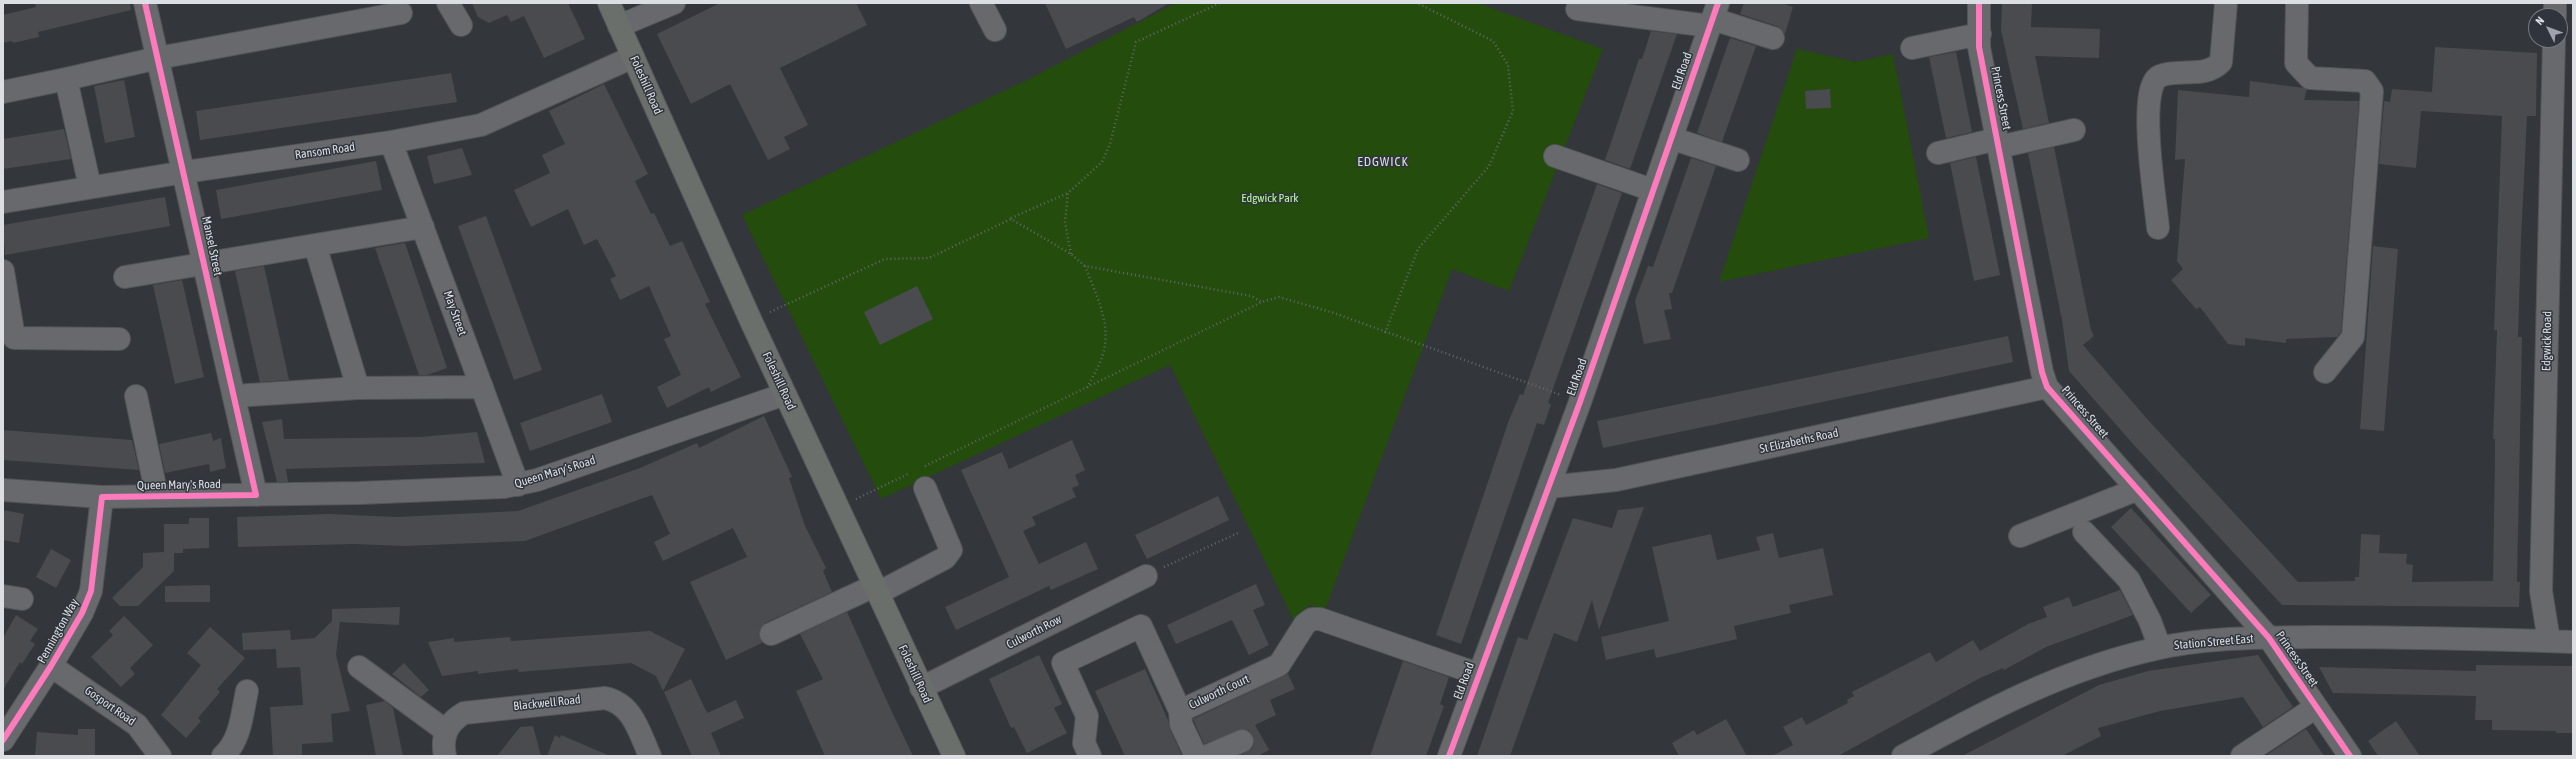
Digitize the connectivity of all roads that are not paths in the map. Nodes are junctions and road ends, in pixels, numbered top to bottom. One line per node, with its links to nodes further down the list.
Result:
1 (145, 3): 20 (street, Mansel Street)
2 (448, 3): 12 (street)
3 (609, 3): 13 (main road, Foleshill Road)
4 (674, 3): 13 (street)
5 (982, 3): 14 (street)
6 (1980, 3): 15 (street, Princess Street)
7 (2226, 3): 35 (street)
8 (2297, 3): 41 (street)
9 (1577, 9): 11 (street)
10 (401, 13): 20 (street)
11 (1714, 16): 16 (street); 24 (street, Eld Road)
12 (461, 25)
13 (619, 26): 19 (main road, Foleshill Road)
14 (995, 30)
15 (1980, 34): 17 (street); 26 (street, Princess Street)
16 (1773, 38)
17 (1912, 48)
18 (2554, 48): 62 (street, Edgwick Road)
19 (633, 57): 25 (street, Ransom Road); 45 (main road, Foleshill Road)
20 (158, 58): 21 (street); 30 (street, Mansel Street)
21 (66, 79): 22 (street); 31 (street)
22 (3, 92)
23 (2074, 130): 26 (street)
24 (1671, 138): 29 (street); 32 (street, Eld Road)
25 (391, 142): 30 (street, Ransom Road); 34 (street, May Street)
26 (1998, 143): 27 (street); 42 (street, Princess Street)
27 (1938, 153)
28 (1555, 156): 32 (street)
29 (1738, 160)
30 (185, 172): 31 (street, Ransom Road); 37 (street, Mansel Street)
31 (90, 187): 33 (street, Ransom Road)
32 (1652, 190): 49 (street, Eld Road)
33 (3, 202)
34 (423, 227): 36 (street); 43 (street, May Street)
35 (2158, 228)
36 (315, 245): 37 (street); 44 (street)
37 (205, 263): 39 (street); 47 (street, Mansel Street)
38 (3, 271): 40 (street)
39 (125, 277)
40 (119, 339)
41 (2324, 372)
42 (2047, 386): 49 (street, St Elizabeths Road); 51 (street, Princess Street)
43 (482, 387): 44 (street); 48 (street, May Street)
44 (358, 388): 47 (street)
45 (785, 394): 48 (street, Queen Mary's Road); 59 (main road, Foleshill Road)
46 (136, 396): 54 (street)
47 (234, 396): 53 (street, Mansel Street)
48 (518, 484): 53 (street, Queen Mary's Road)
49 (1549, 487): 67 (street, Eld Road)
50 (925, 488): 59 (street)
51 (2138, 489): 57 (street); 61 (street, Princess Street)
52 (3, 490): 55 (street, Queen Mary's Road)
53 (256, 495): 54 (street, Queen Mary's Road)
54 (157, 496): 55 (street, Queen Mary's Road)
55 (102, 497): 65 (street, Pennington Way)
56 (2084, 532): 64 (street)
57 (2020, 536)
58 (1146, 576): 68 (street, Culworth Row)
59 (876, 590): 60 (street); 68 (main road, Foleshill Road)
60 (771, 634)
61 (2269, 638): 62 (street, Station Street East); 64 (street, Station Street East); 70 (street, Princess Street)
62 (2549, 641): 63 (street, Station Street East)
63 (2573, 642)
64 (2160, 648): 84 (street, Station Street East)
65 (51, 666): 73 (street, Pennington Way); 75 (street, Gosport Road)
66 (359, 667): 72 (street)
67 (1478, 674): 71 (street, Culworth Court); 83 (street, Eld Road)
68 (922, 688): 79 (main road, Foleshill Road)
69 (247, 691): 76 (street)
70 (2316, 707): 85 (street); 86 (street, Princess Street)
71 (1180, 710): 80 (street, Culworth Court); 81 (street)
72 (446, 731): 77 (street); 78 (street, Blackwell Road)
73 (3, 739)
74 (1242, 741): 82 (street)
75 (160, 756)
76 (225, 756)
77 (445, 756)
78 (650, 756)
79 (954, 756)
80 (1090, 756)
81 (1196, 756)
82 (1207, 756)
83 (1450, 756)
84 (1903, 756)
85 (2242, 756)
86 (2350, 756)

